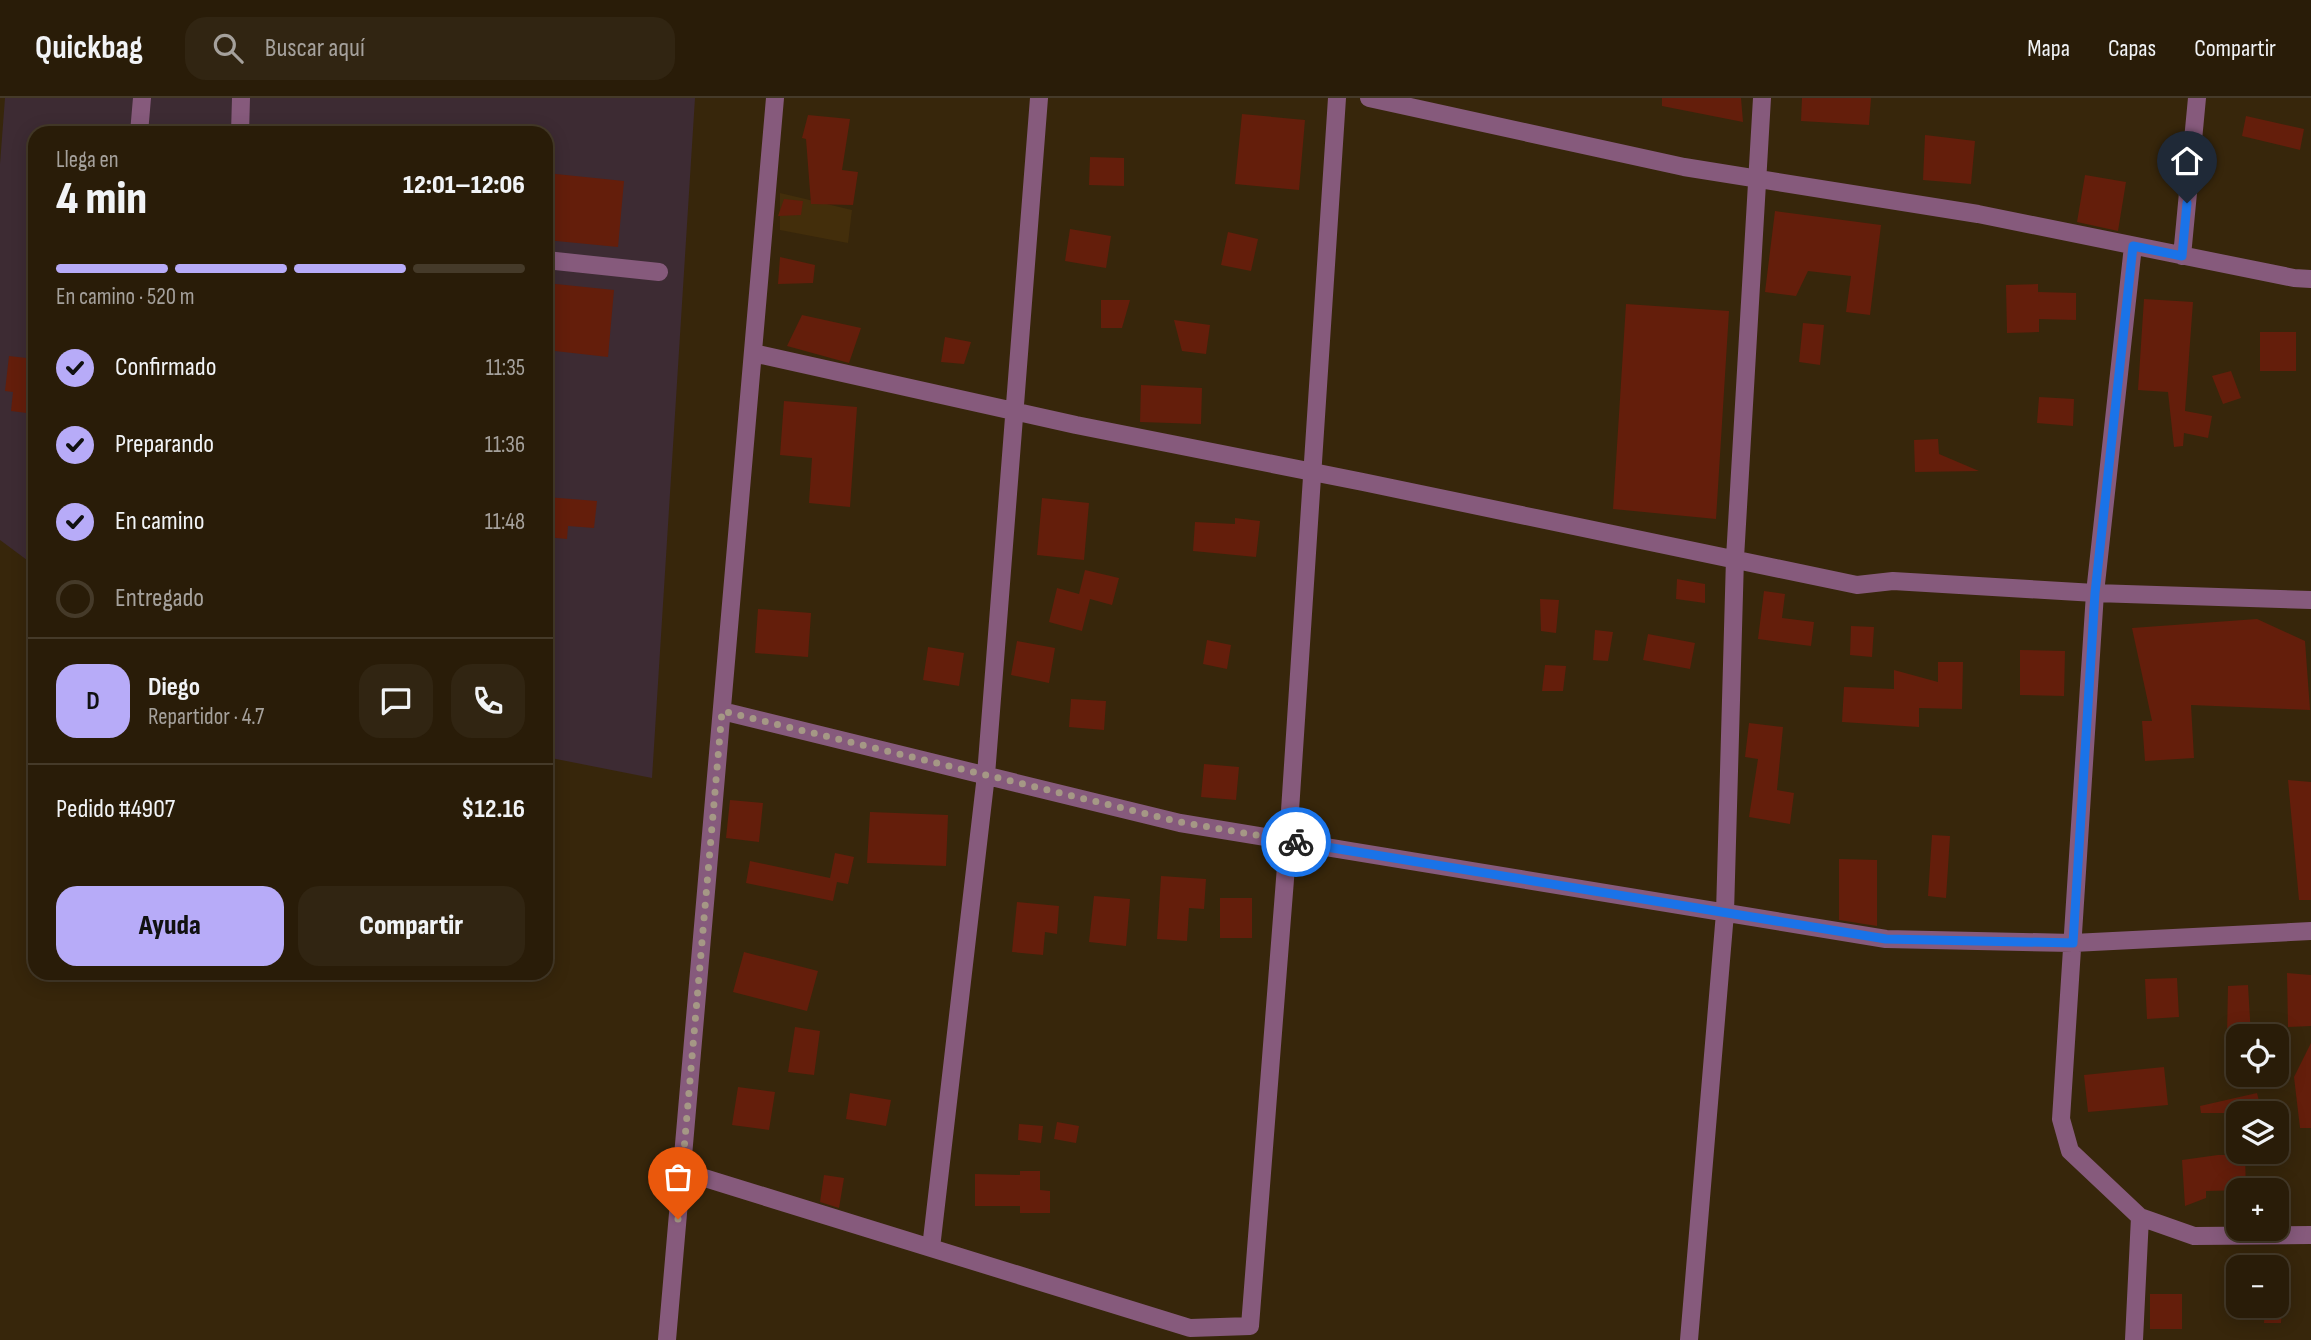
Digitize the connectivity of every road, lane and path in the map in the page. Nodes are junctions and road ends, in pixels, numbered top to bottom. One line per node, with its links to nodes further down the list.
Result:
1 (142, 98): 9 (street)
2 (241, 98): 10 (street)
3 (775, 98): 17 (street)
4 (1039, 98): 18 (street)
5 (1337, 98): 19 (street)
6 (1369, 98): 11 (street)
7 (1762, 98): 11 (street)
8 (2196, 98): 13 (street)
9 (140, 126)
10 (240, 126)
11 (1758, 180): 12 (street); 20 (street)
12 (2133, 246): 13 (street); 21 (street)
13 (2182, 256): 16 (street)
14 (553, 261): 15 (street)
15 (659, 272)
16 (2311, 279)
17 (753, 353): 18 (street); 23 (street)
18 (1016, 411): 19 (street); 24 (street)
19 (1313, 472): 20 (street); 25 (street)
20 (1735, 558): 21 (street); 26 (street)
21 (2095, 593): 22 (street); 28 (street)
22 (2311, 600)
23 (722, 711): 24 (street); 29 (street)
24 (986, 775): 25 (street); 32 (street)
25 (1288, 841): 26 (street); 33 (street)
26 (1725, 913): 28 (street); 35 (street)
27 (2311, 931): 28 (street)
28 (2073, 943): 30 (street)
29 (682, 1171): 32 (street); 34 (street)
30 (2140, 1217): 31 (street); 36 (street)
31 (2311, 1235)
32 (931, 1248): 33 (street)
33 (1250, 1333)
34 (667, 1340)
35 (1689, 1340)
36 (2134, 1340)

